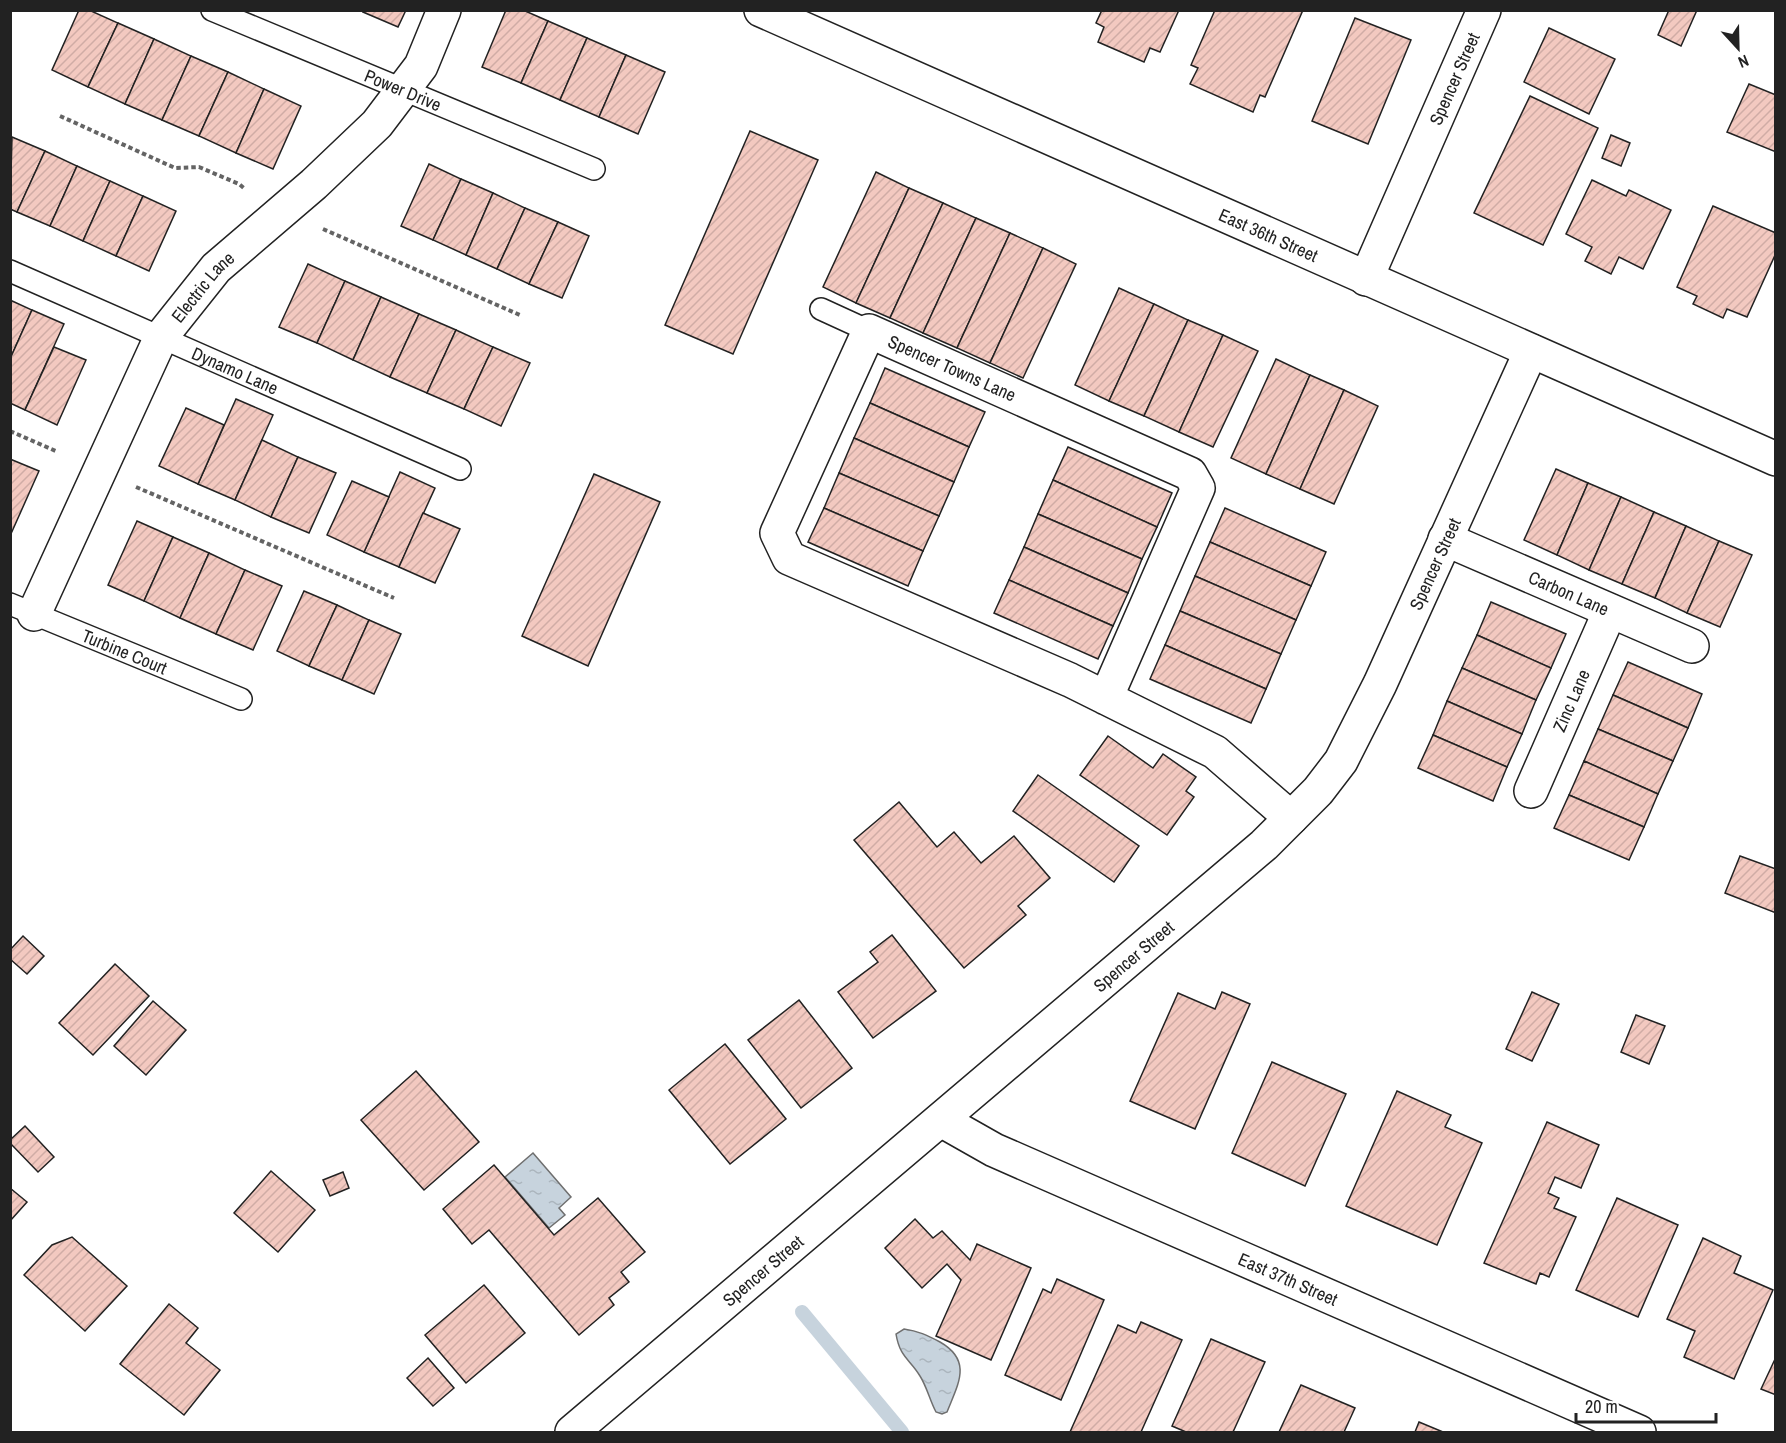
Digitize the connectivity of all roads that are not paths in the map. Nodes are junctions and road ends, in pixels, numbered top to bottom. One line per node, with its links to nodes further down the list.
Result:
1 (212, 10): 5 (lane, Power Drive)
2 (444, 10): 5 (street, Electric Lane)
3 (761, 10): 8 (street, East 36th Street)
4 (1484, 10): 8 (street, Spencer Street)
5 (403, 90): 6 (lane, Power Drive); 11 (street, Electric Lane)
6 (594, 169)
7 (10, 271): 11 (lane, Dynamo Lane)
8 (1366, 279): 12 (street, East 36th Street)
9 (821, 309): 10 (lane)
10 (869, 331): 19 (street, Spencer Towns Lane); 19 (street, Spencer Towns Lane)
11 (161, 337): 14 (lane, Dynamo Lane); 16 (street, Electric Lane)
12 (1531, 351): 13 (street, East 36th Street); 15 (street, Spencer Street)
13 (1776, 459)
14 (460, 469)
15 (1445, 539): 17 (street, Carbon Lane); 22 (street, Spencer Street)
16 (22, 609): 20 (lane, Turbine Court)
17 (1610, 611): 18 (street, Carbon Lane); 21 (street, Zinc Lane)
18 (1692, 646)
19 (1106, 698): 22 (street, Spencer Towns Lane)
20 (241, 699)
21 (1531, 791)
22 (1291, 818): 23 (street, Spencer Street)
23 (941, 1120): 24 (street, Spencer Street); 25 (street, East 37th Street)
24 (572, 1432)
25 (1640, 1432)

